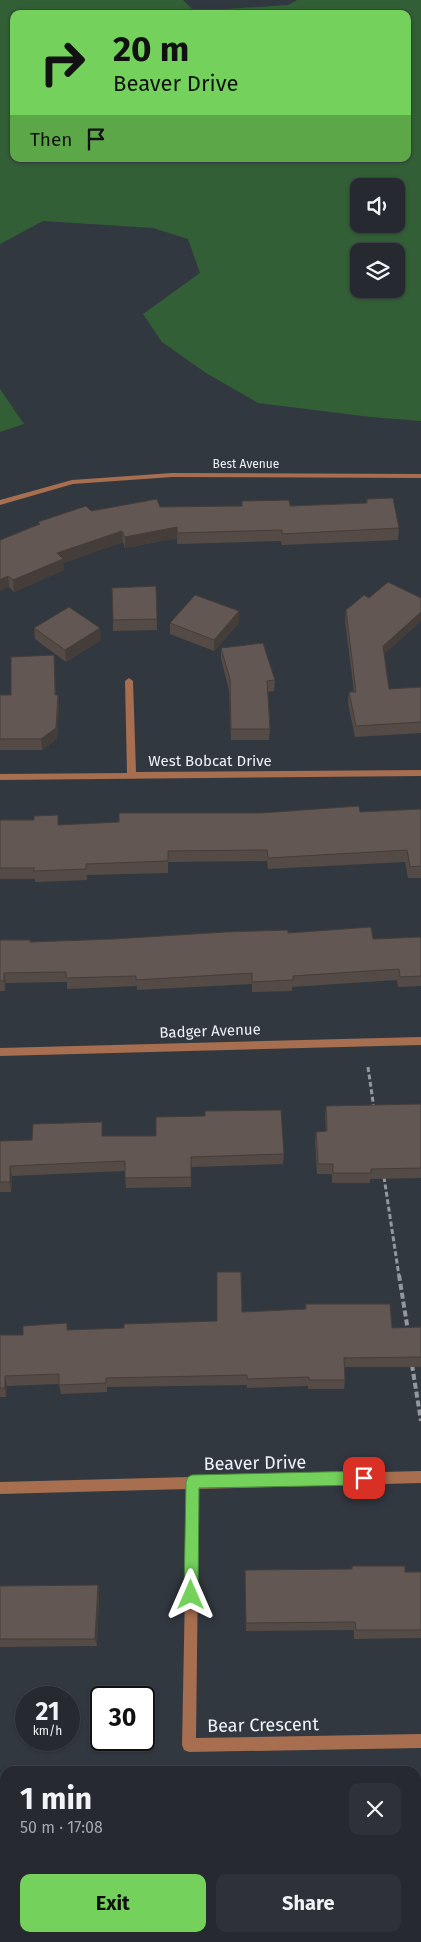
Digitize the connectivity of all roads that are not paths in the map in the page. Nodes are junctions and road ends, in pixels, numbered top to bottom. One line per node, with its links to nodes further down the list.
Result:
1 (421, 476): 2 (street, Best Avenue)
2 (0, 503)
3 (129, 681): 5 (street)
4 (421, 773): 5 (street, West Bobcat Drive)
5 (132, 775): 6 (street, West Bobcat Drive)
6 (0, 777)
7 (421, 1041): 8 (street, Badger Avenue)
8 (0, 1052)
9 (421, 1477): 10 (street, Beaver Drive)
10 (192, 1482): 11 (street, Beaver Drive); 12 (street, Bear Crescent)
11 (0, 1488)
12 (421, 1741)

